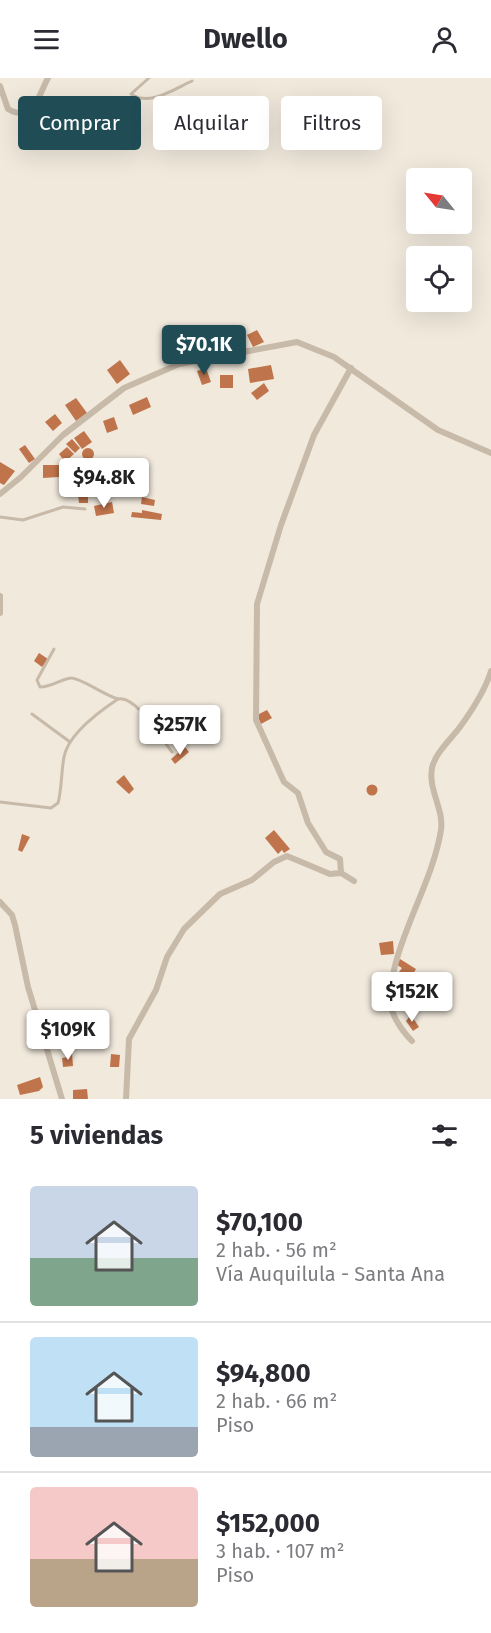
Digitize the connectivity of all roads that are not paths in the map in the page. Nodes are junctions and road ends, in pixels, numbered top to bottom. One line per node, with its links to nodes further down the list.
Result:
1 (48, 78): 4 (street)
2 (148, 78): 3 (lane)
3 (192, 81)
4 (0, 86)
5 (351, 368): 6 (street); 7 (street); 19 (street)
6 (491, 453)
7 (0, 494)
8 (85, 509): 9 (lane)
9 (0, 517)
10 (0, 596): 11 (street)
11 (0, 613)
12 (54, 649): 14 (lane)
13 (491, 671): 22 (street)
14 (118, 699): 16 (lane); 17 (lane)
15 (32, 714): 16 (lane)
16 (70, 742): 18 (lane)
17 (172, 752)
18 (0, 802)
19 (342, 873): 20 (street); 24 (street)
20 (354, 881)
21 (0, 902): 23 (street)
22 (412, 1041)
23 (62, 1099)
24 (126, 1099)

